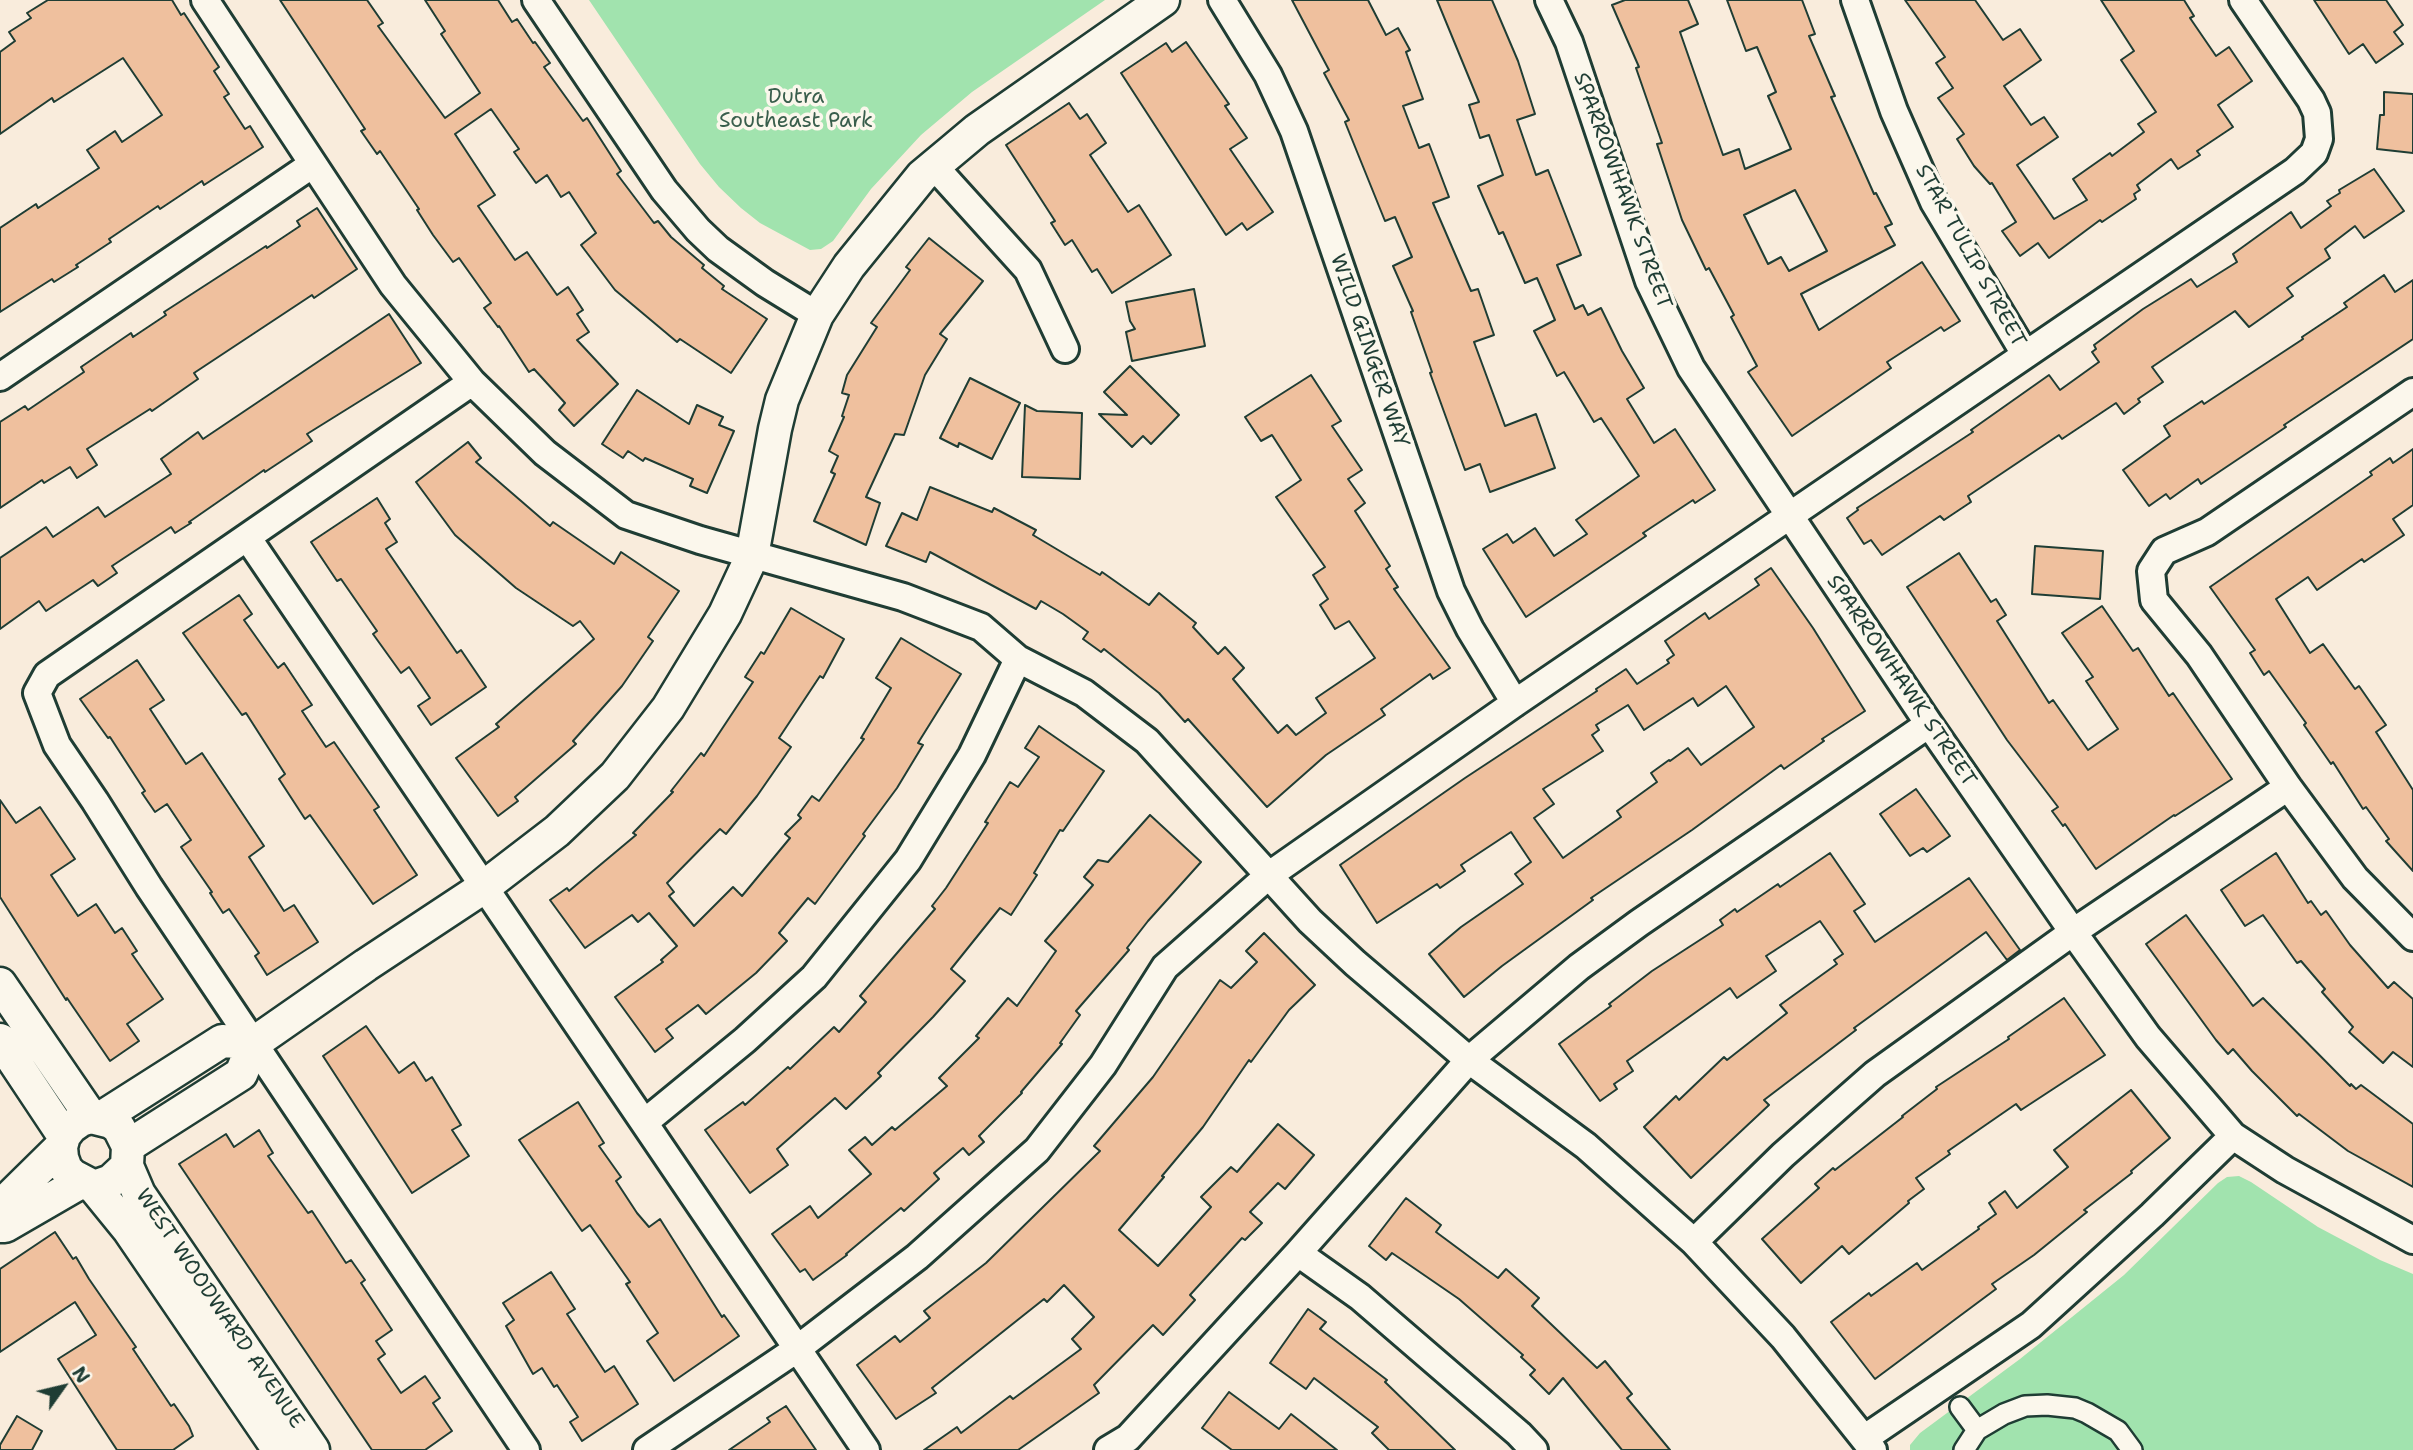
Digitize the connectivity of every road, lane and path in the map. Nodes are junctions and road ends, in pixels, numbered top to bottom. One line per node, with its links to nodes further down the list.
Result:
1 (205, 0): 8 (street)
2 (536, 0): 10 (street)
3 (1163, 0): 9 (street)
4 (1222, 0): 20 (street, WILD GINGER WAY)
5 (1549, 0): 16 (street, SPARROWHAWK STREET)
6 (1854, 0): 12 (street, STAR TULIP STREET)
7 (2243, 0): 12 (street)
8 (313, 164): 13 (street); 14 (street)
9 (934, 166): 10 (street); 11 (street)
10 (817, 315): 18 (street)
11 (1065, 349)
12 (2025, 354): 16 (street)
13 (0, 377)
14 (472, 382): 17 (street); 18 (street)
15 (2413, 391): 22 (street)
16 (1789, 517): 20 (street); 21 (street, SPARROWHAWK STREET)
17 (247, 537): 24 (street); 29 (street)
18 (752, 555): 19 (street); 24 (street)
19 (1018, 659): 23 (street); 32 (street)
20 (1516, 703): 23 (street)
21 (1929, 724): 25 (street, SPARROWHAWK STREET); 30 (street)
22 (2288, 787): 25 (street); 26 (street)
23 (1268, 876): 30 (street); 42 (street)
24 (484, 887): 29 (street); 32 (street)
25 (2073, 932): 33 (street, SPARROWHAWK STREET); 40 (street)
26 (2413, 937)
27 (0, 984): 31 (street)
28 (0, 1040): 34 (street)
29 (254, 1043): 31 (street); 35 (street); 49 (street)
30 (1469, 1060): 40 (street); 41 (street)
31 (96, 1118): 34 (street); 35 (street)
32 (645, 1122): 42 (street)
33 (2233, 1136): 39 (street, SPARROWHAWK STREET); 45 (street)
34 (63, 1141): 36 (street); 37 (street)
35 (127, 1156): 36 (street); 48 (street, WEST WOODWARD AVENUE)
36 (88, 1184): 38 (street); 47 (street, WEST WOODWARD AVENUE)
37 (0, 1207)
38 (0, 1226)
39 (2413, 1240)
40 (1694, 1242): 45 (street)
41 (1298, 1254): 46 (street); 52 (street)
42 (797, 1349): 50 (street); 51 (street)
43 (1960, 1407): 44 (street)
44 (1977, 1430): 53 (street); 54 (street)
45 (1869, 1444)
46 (1126, 1446)
47 (279, 1450)
48 (313, 1450)
49 (526, 1450)
50 (647, 1450)
51 (866, 1450)
52 (1534, 1450)
53 (1964, 1450)
54 (2132, 1450)

